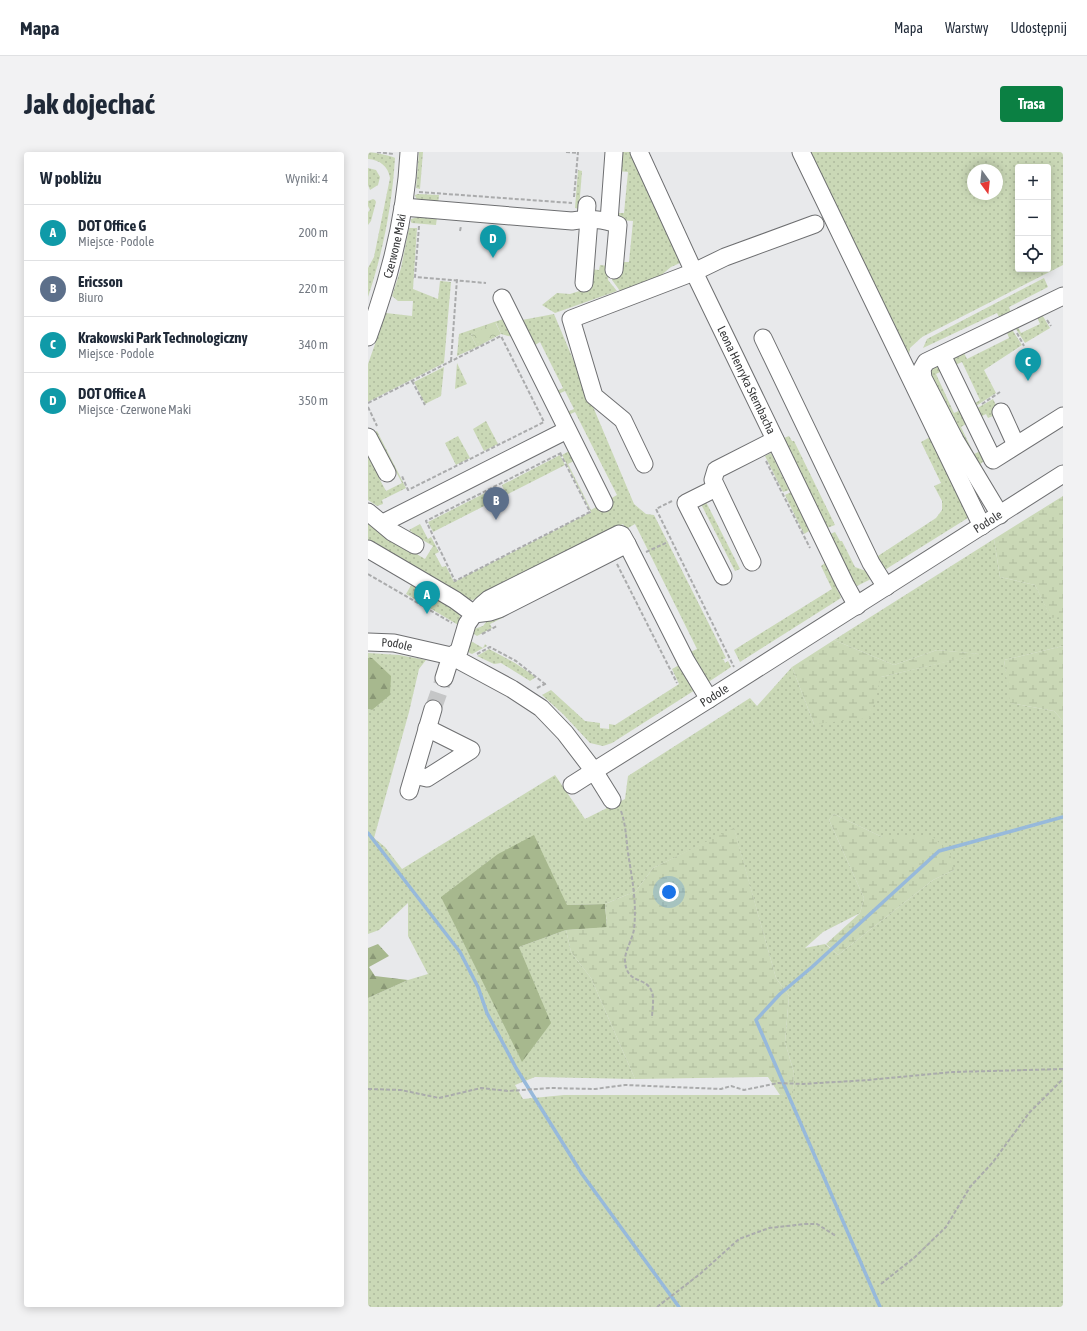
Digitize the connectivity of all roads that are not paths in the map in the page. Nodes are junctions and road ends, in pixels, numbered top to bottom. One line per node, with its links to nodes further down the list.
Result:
1 (614, 152): 7 (street)
2 (640, 152): 10 (street, Leona Henryka Sternbacha)
3 (800, 152): 31 (street)
4 (404, 153): 5 (street, Czerwone Maki)
5 (403, 207): 6 (street); 14 (street, Czerwone Maki)
6 (582, 211): 7 (street); 11 (street)
7 (609, 221): 9 (street)
8 (815, 224): 10 (street)
9 (614, 270)
10 (694, 272): 21 (street, Leona Henryka Sternbacha); 23 (street)
11 (584, 283)
12 (1063, 296): 16 (street)
13 (502, 298): 19 (street)
14 (368, 337)
15 (763, 338): 37 (street)
16 (942, 355): 22 (street); 29 (street)
17 (1001, 412): 22 (street)
18 (1063, 416): 22 (street)
19 (567, 430): 27 (street); 30 (street)
20 (373, 433): 25 (street)
21 (775, 440): 26 (street); 38 (street, Leona Henryka Sternbacha)
22 (1016, 445)
23 (644, 464)
24 (1063, 474): 29 (street, Podole)
25 (394, 475)
26 (716, 488): 35 (street); 36 (street)
27 (604, 503)
28 (368, 512): 30 (street)
29 (1000, 514): 31 (street, Podole)
30 (383, 523): 33 (street)
31 (982, 526): 37 (street, Podole)
32 (627, 544): 39 (street); 39 (street); 43 (street)
33 (415, 545)
34 (368, 549): 39 (street)
35 (752, 562)
36 (723, 576)
37 (886, 587): 38 (street, Podole)
38 (857, 606): 43 (street, Podole)
39 (474, 614): 41 (street)
40 (368, 642): 41 (street, Podole)
41 (451, 656): 42 (street); 46 (street, Podole)
42 (444, 678)
43 (709, 700): 46 (street, Podole)
44 (433, 709): 45 (street)
45 (427, 728): 45 (street)
46 (594, 770): 47 (street); 48 (street)
47 (572, 785)
48 (612, 800)

